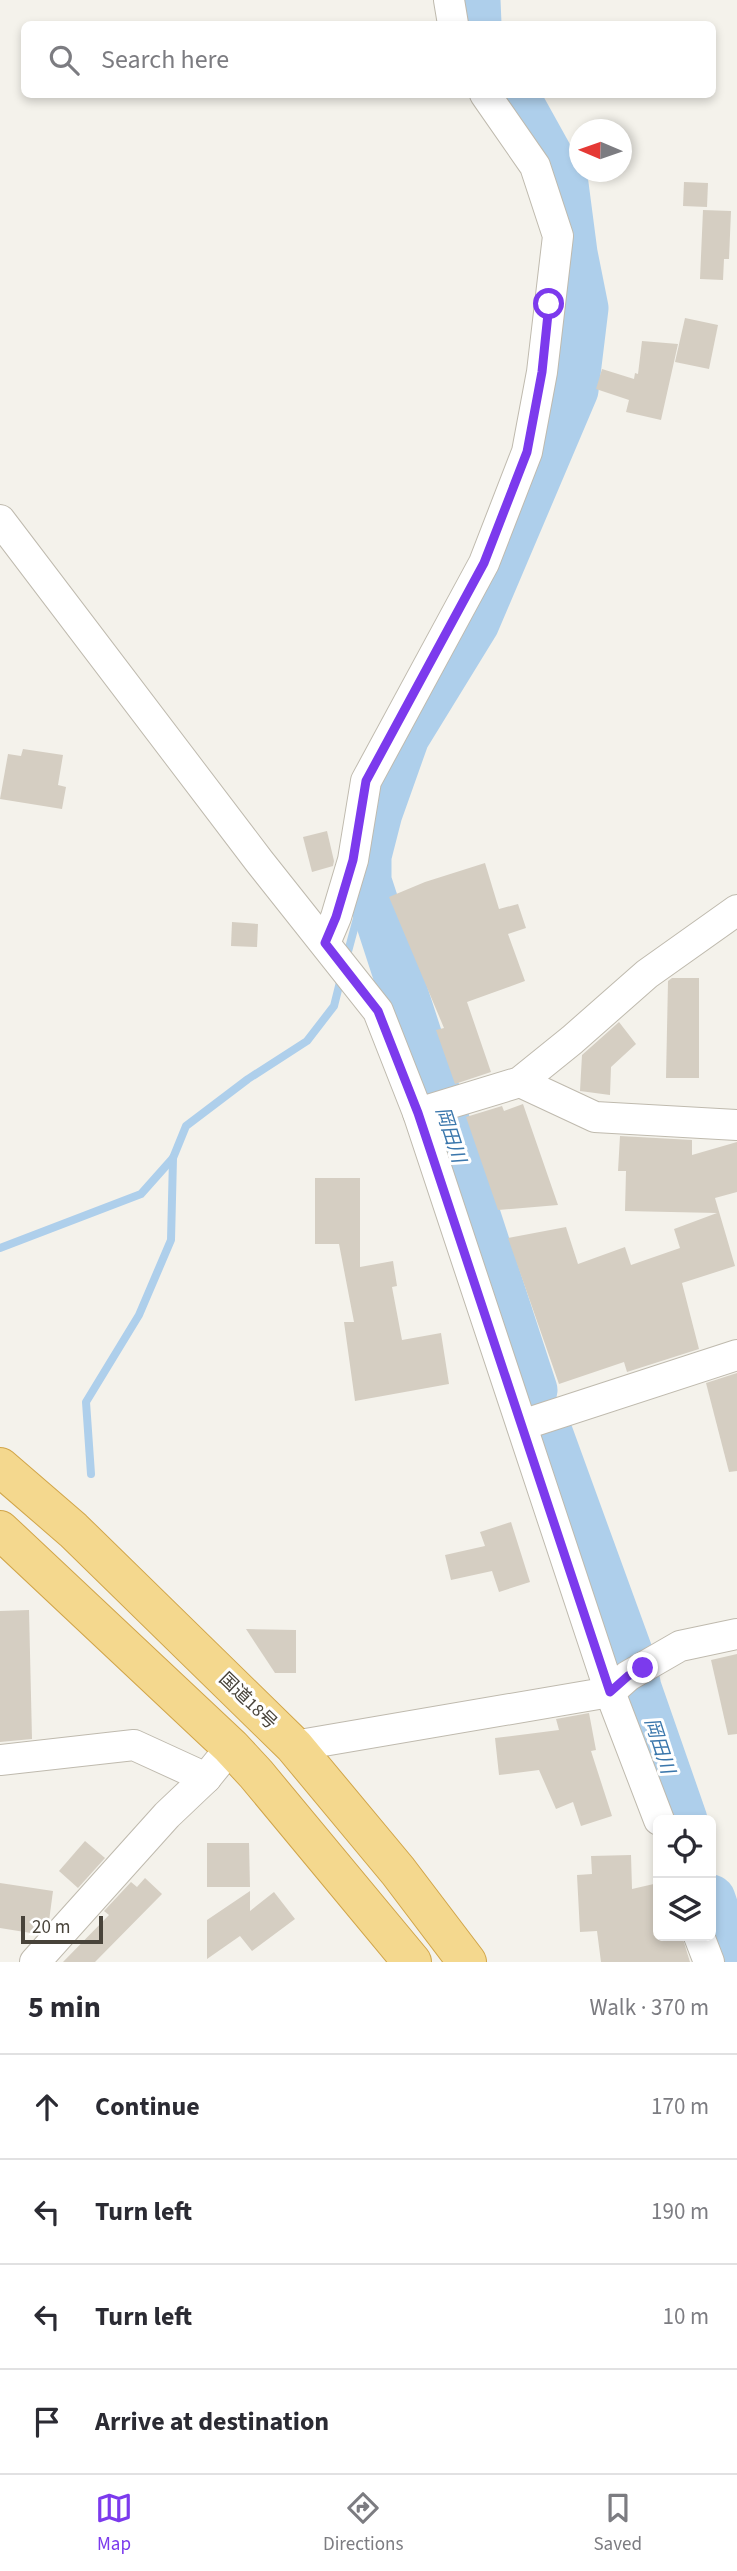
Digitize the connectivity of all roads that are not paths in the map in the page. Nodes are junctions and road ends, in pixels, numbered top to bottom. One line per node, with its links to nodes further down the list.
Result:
1 (449, 0): 2 (street)
2 (452, 21)
3 (488, 98): 6 (street)
4 (0, 520): 6 (street)
5 (737, 910): 7 (street)
6 (332, 952): 8 (street)
7 (520, 1082): 8 (street); 9 (street)
8 (432, 1108): 11 (street)
9 (737, 1125)
10 (737, 1354): 11 (street)
11 (522, 1425): 15 (street)
12 (0, 1467): 16 (highway, 国道18号)
13 (0, 1530): 17 (highway)
14 (737, 1634): 15 (street)
15 (627, 1678): 16 (street); 20 (street)
16 (294, 1746): 24 (highway, 国道18号)
17 (231, 1747): 19 (street); 23 (highway)
18 (0, 1760): 19 (street)
19 (206, 1777): 22 (street)
20 (658, 1815)
21 (701, 1941): 25 (street)
22 (35, 1962)
23 (412, 1962)
24 (467, 1962)
25 (709, 1962)

